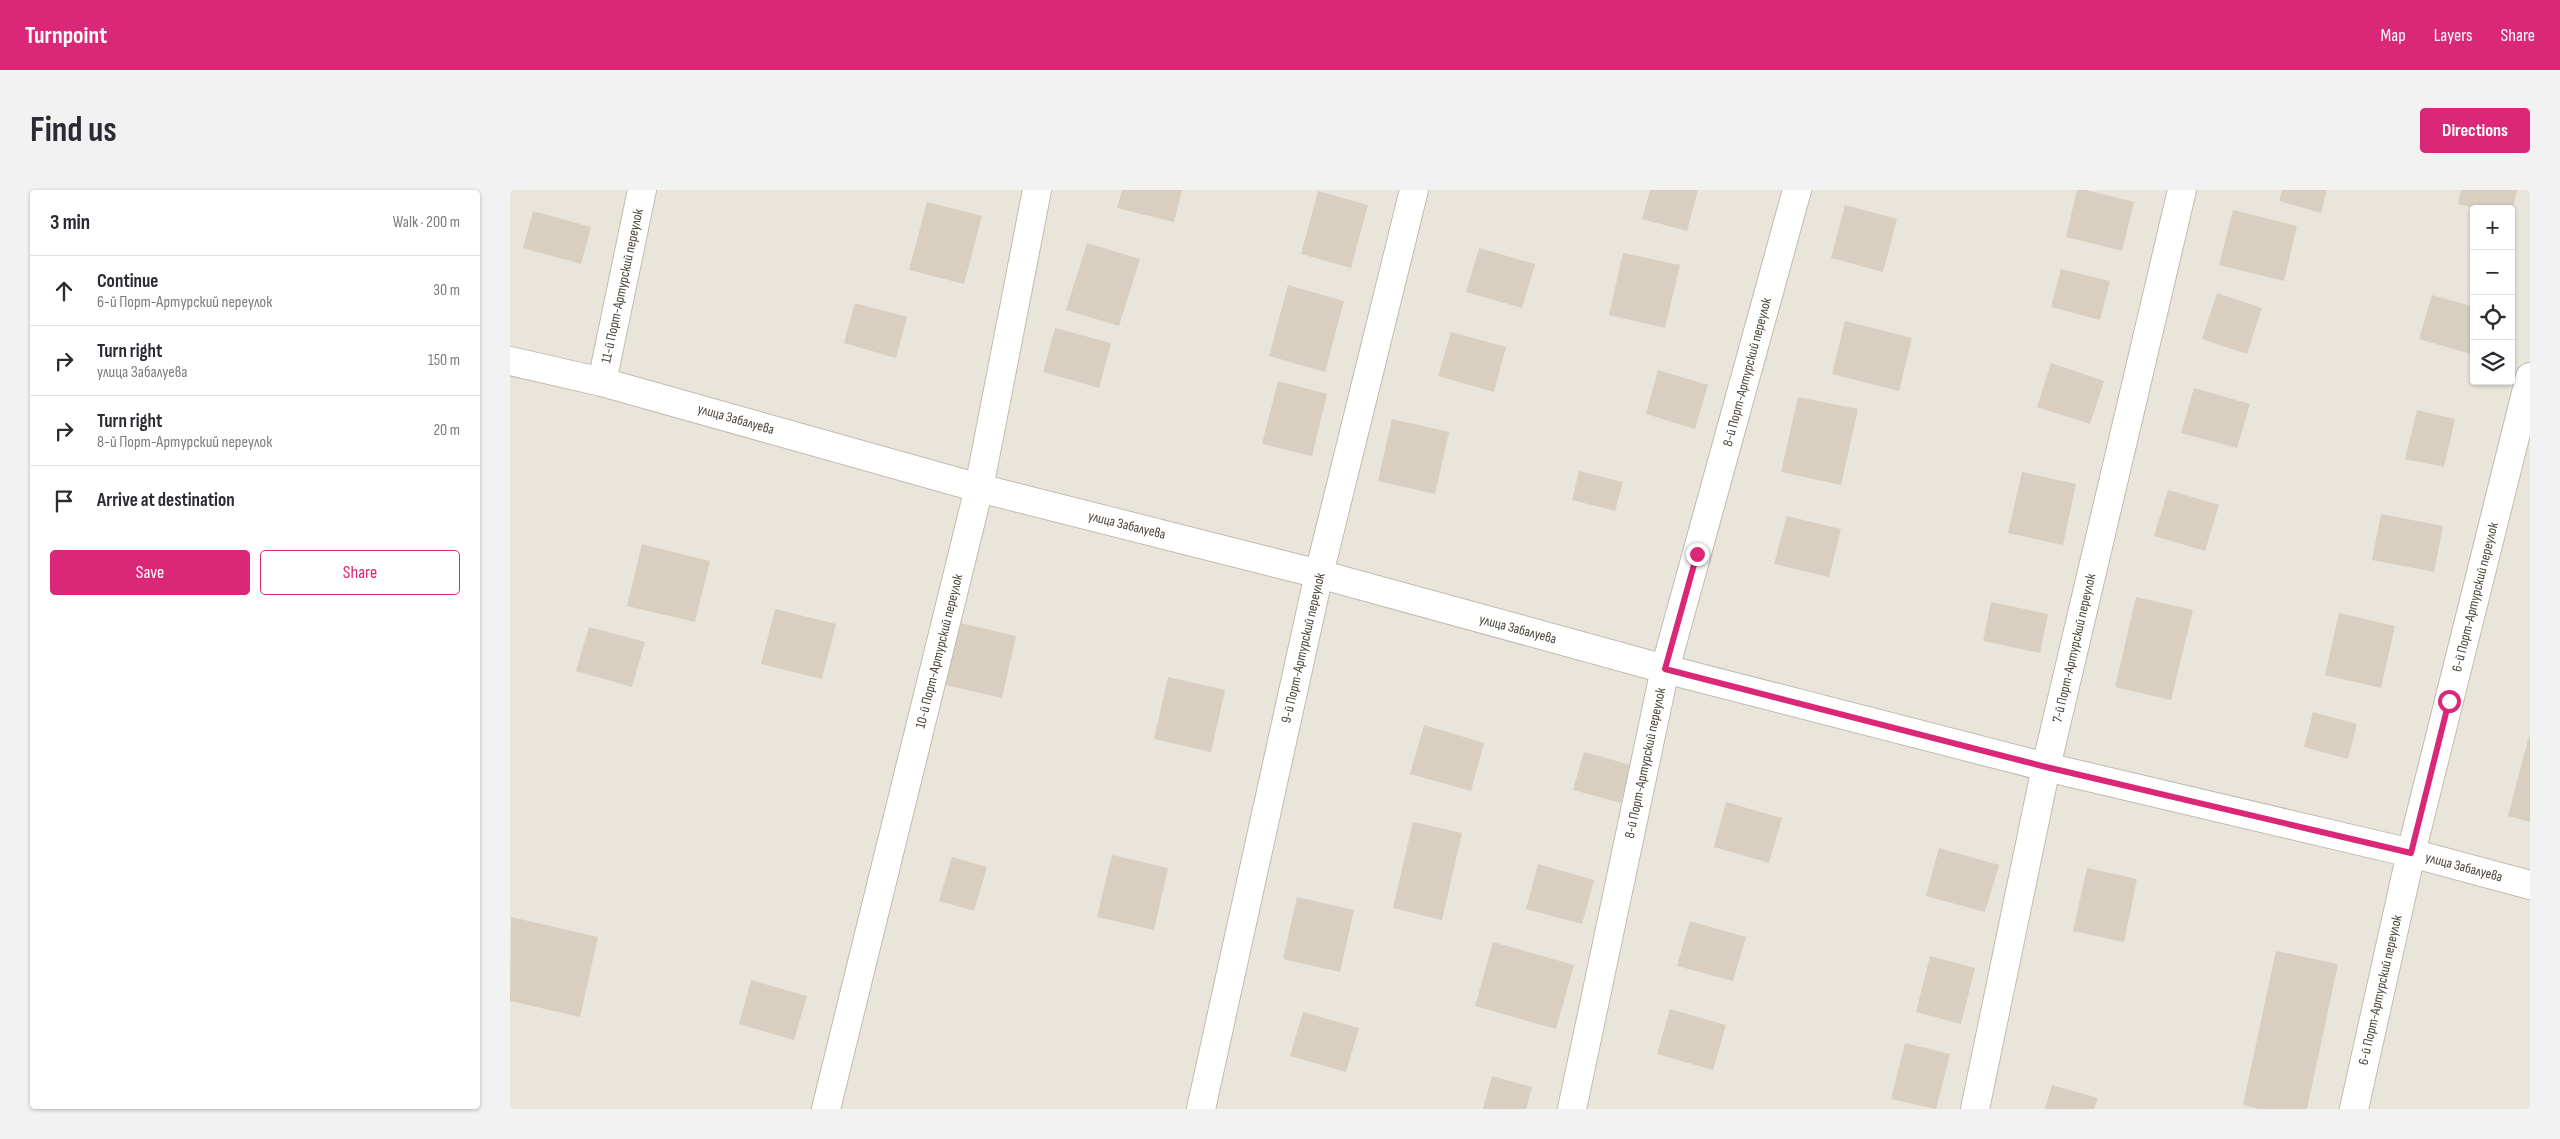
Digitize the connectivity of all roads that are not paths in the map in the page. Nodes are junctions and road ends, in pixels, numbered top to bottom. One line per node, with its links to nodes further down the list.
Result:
1 (642, 190): 8 (street, 11-й Порт-Артурский переулок)
2 (1037, 190): 9 (street, 10-й Порт-Артурский переулок)
3 (1414, 190): 10 (street, 9-й Порт-Артурский переулок)
4 (1797, 190): 11 (street, 8-й Порт-Артурский переулок)
5 (2182, 190): 12 (street, 7-й Порт-Артурский переулок)
6 (510, 361): 8 (street, улица Забалуева)
7 (2530, 377): 13 (street, 6-й Порт-Артурский переулок)
8 (602, 382): 9 (street, улица Забалуева)
9 (979, 488): 10 (street, улица Забалуева); 15 (street, 10-й Порт-Артурский переулок)
10 (1319, 574): 11 (street, улица Забалуева); 16 (street, 9-й Порт-Артурский переулок)
11 (1665, 669): 12 (street, улица Забалуева); 17 (street, 8-й Порт-Артурский переулок)
12 (2046, 767): 13 (street, улица Забалуева); 18 (street, 7-й Порт-Артурский переулок)
13 (2411, 853): 14 (street, улица Забалуева); 19 (street, 6-й Порт-Артурский переулок)
14 (2530, 885)
15 (826, 1109)
16 (1201, 1109)
17 (1572, 1109)
18 (1975, 1109)
19 (2354, 1109)

